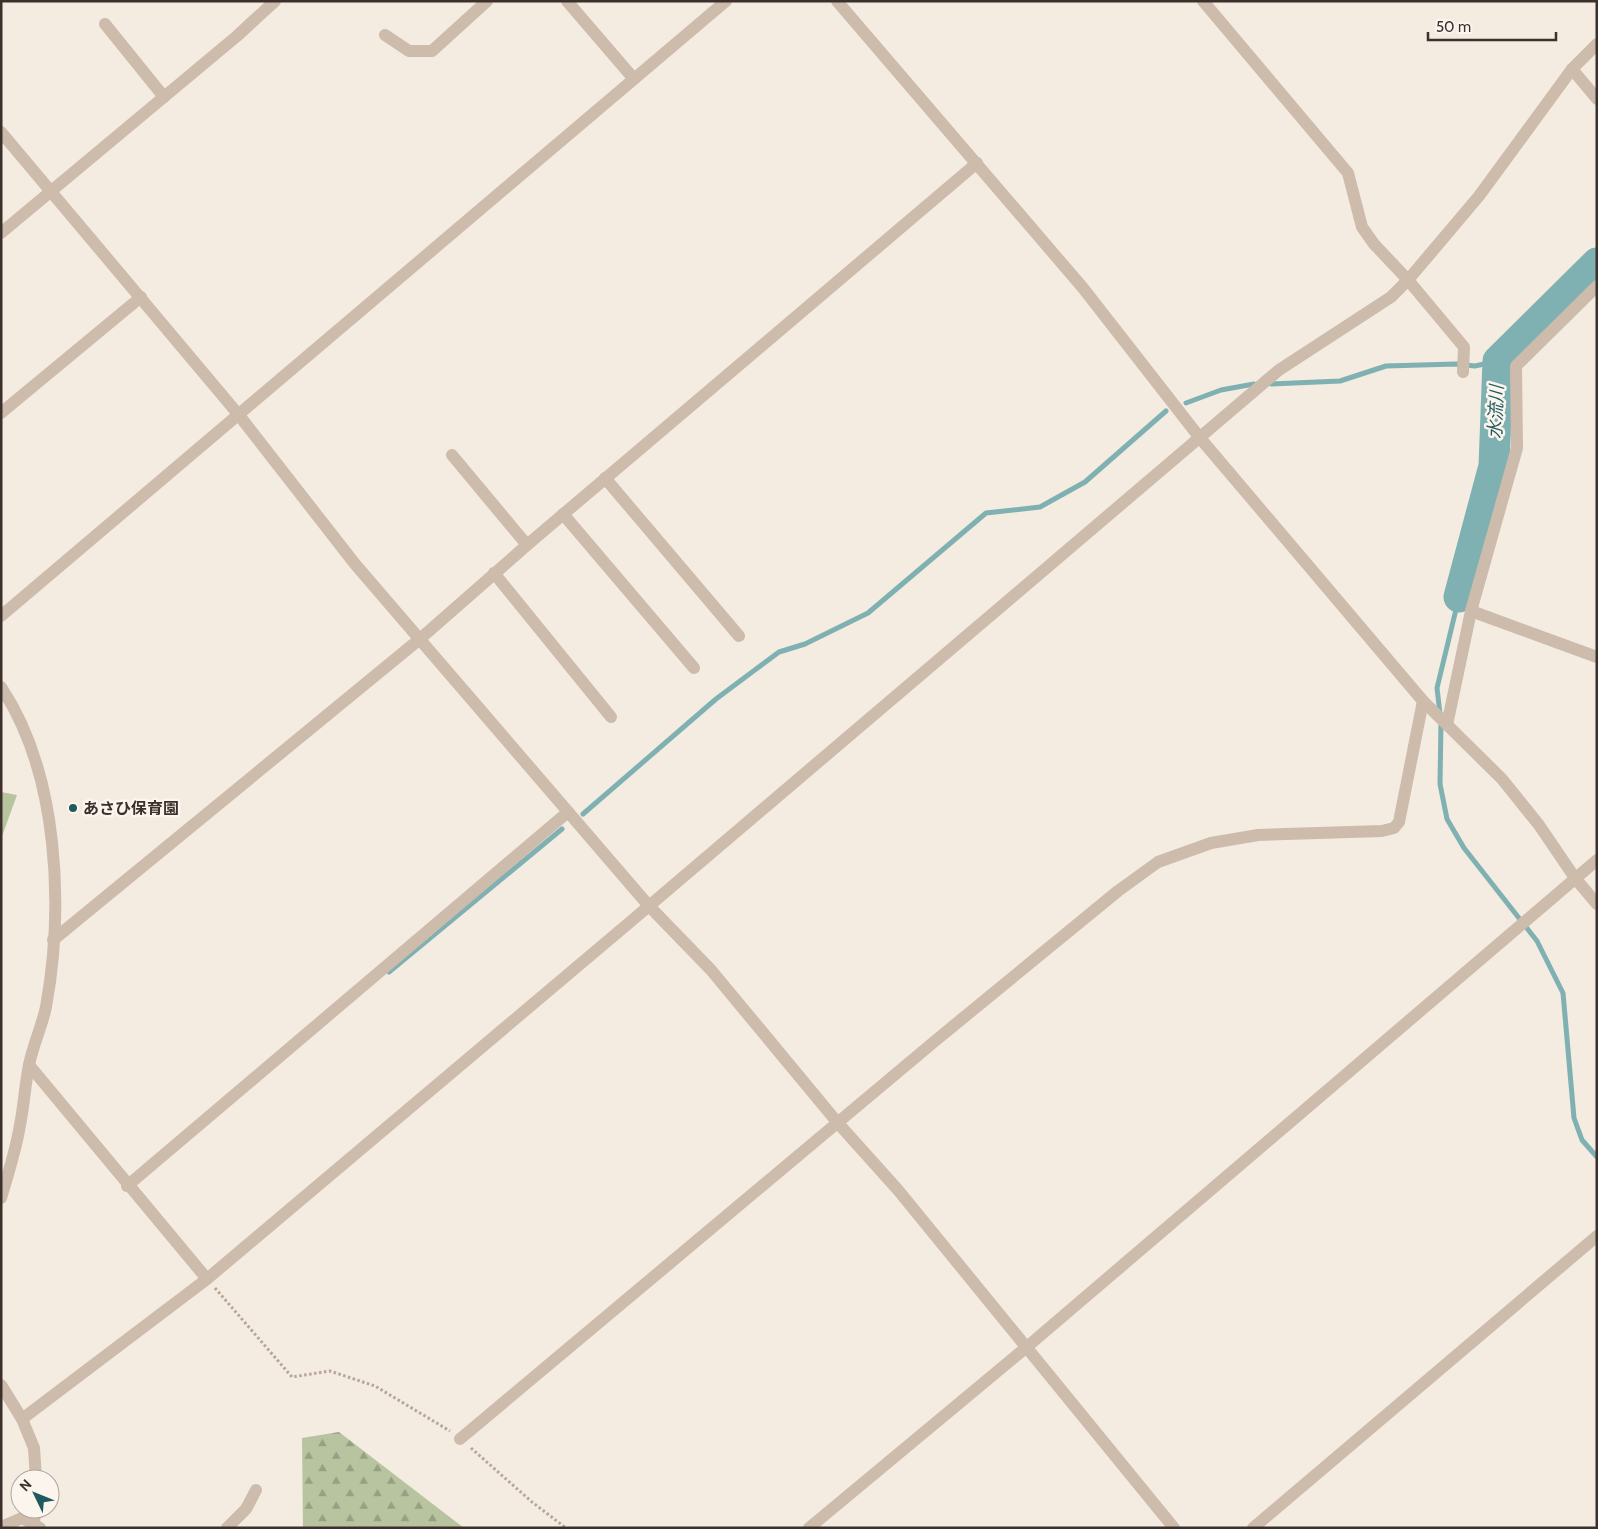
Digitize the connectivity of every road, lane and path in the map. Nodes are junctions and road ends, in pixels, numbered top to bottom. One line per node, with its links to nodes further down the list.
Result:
1 (487, 1): 8 (street)
2 (567, 1): 11 (street)
3 (726, 1): 11 (street)
4 (837, 1): 15 (street)
5 (1203, 1): 18 (street)
6 (272, 2): 12 (street)
7 (105, 24): 12 (street)
8 (385, 35)
9 (1597, 44): 10 (street)
10 (1572, 69): 13 (street); 18 (street)
11 (634, 80): 23 (street)
12 (164, 97): 16 (street)
13 (1597, 99)
14 (1, 132): 16 (street)
15 (977, 163): 24 (street); 26 (street)
16 (52, 191): 17 (street); 20 (street)
17 (2, 231)
18 (1408, 280): 21 (street); 24 (street)
19 (1597, 286): 30 (street)
20 (141, 297): 22 (street); 23 (street)
21 (1464, 372)
22 (1, 413)
23 (238, 414): 31 (street); 33 (street)
24 (1200, 438): 37 (street); 44 (street)
25 (452, 455): 28 (street)
26 (606, 478): 27 (street); 32 (street)
27 (563, 514): 28 (street); 35 (street)
28 (527, 545): 29 (street)
29 (494, 573): 33 (street); 38 (street)
30 (1471, 611): 34 (street); 39 (street)
31 (1, 616)
32 (739, 636)
33 (421, 638): 40 (street); 45 (street)
34 (1597, 657)
35 (694, 668)
36 (1, 687): 45 (street)
37 (1423, 701): 39 (street); 47 (street)
38 (611, 717)
39 (1447, 725): 42 (street)
40 (568, 812): 44 (street); 48 (street)
41 (1597, 860): 42 (street)
42 (1575, 878): 43 (street); 52 (street)
43 (1597, 904)
44 (649, 906): 47 (street); 51 (street)
45 (53, 940): 46 (street)
46 (29, 1066): 48 (street); 49 (street)
47 (837, 1122): 52 (street); 55 (street)
48 (127, 1186): 51 (street)
49 (1, 1198)
50 (1597, 1236): 64 (street)
51 (207, 1279): 54 (street); 55 (path)
52 (1028, 1346): 62 (street); 63 (street)
53 (1, 1385): 54 (street)
54 (22, 1419): 56 (street)
55 (460, 1439): 61 (path)
56 (35, 1469)
57 (256, 1490): 60 (street)
58 (37, 1526): 59 (street)
59 (1, 1527)
60 (228, 1528)
61 (566, 1528)
62 (809, 1528)
63 (1174, 1528)
64 (1253, 1528)

